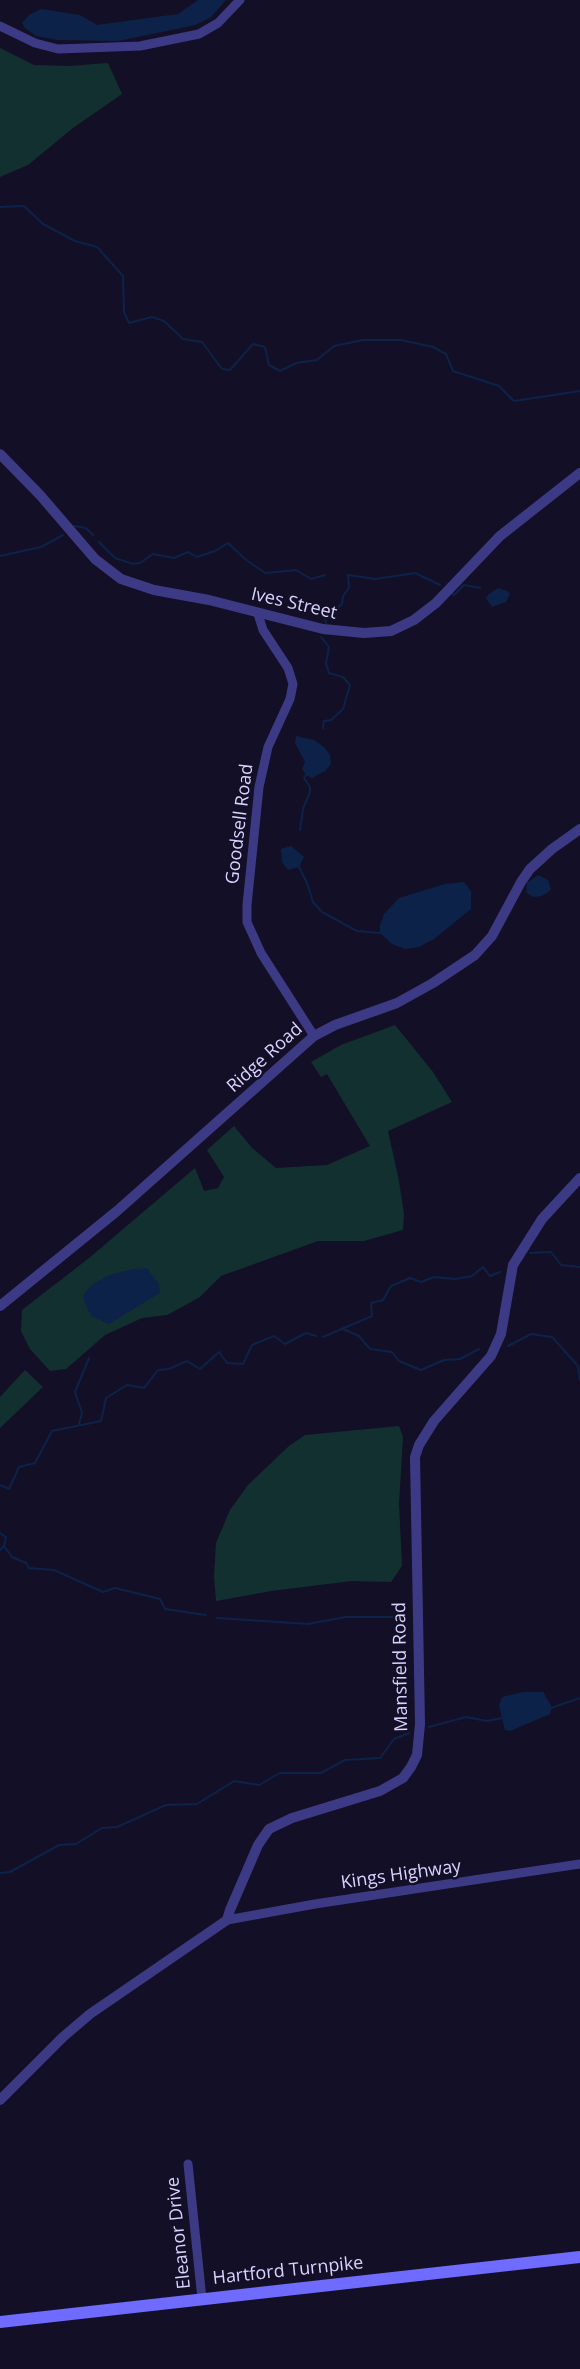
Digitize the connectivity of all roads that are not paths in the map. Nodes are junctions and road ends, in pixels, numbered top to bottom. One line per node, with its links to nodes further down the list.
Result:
1 (240, 0): 2 (street)
2 (0, 26)
3 (0, 454): 5 (street, Ives Street)
4 (580, 473): 5 (street, Ives Street)
5 (258, 614): 7 (street, Goodsell Road)
6 (580, 829): 7 (street, Ridge Road)
7 (314, 1036): 9 (street, Ridge Road)
8 (580, 1178): 11 (street, Mansfield Road)
9 (0, 1306)
10 (580, 1864): 11 (street, Kings Highway)
11 (227, 1920): 12 (street)
12 (0, 2100)
13 (188, 2164): 15 (street, Eleanor Drive)
14 (580, 2256): 15 (main road, Hartford Turnpike)
15 (202, 2299): 16 (main road, Hartford Turnpike)
16 (0, 2322)

